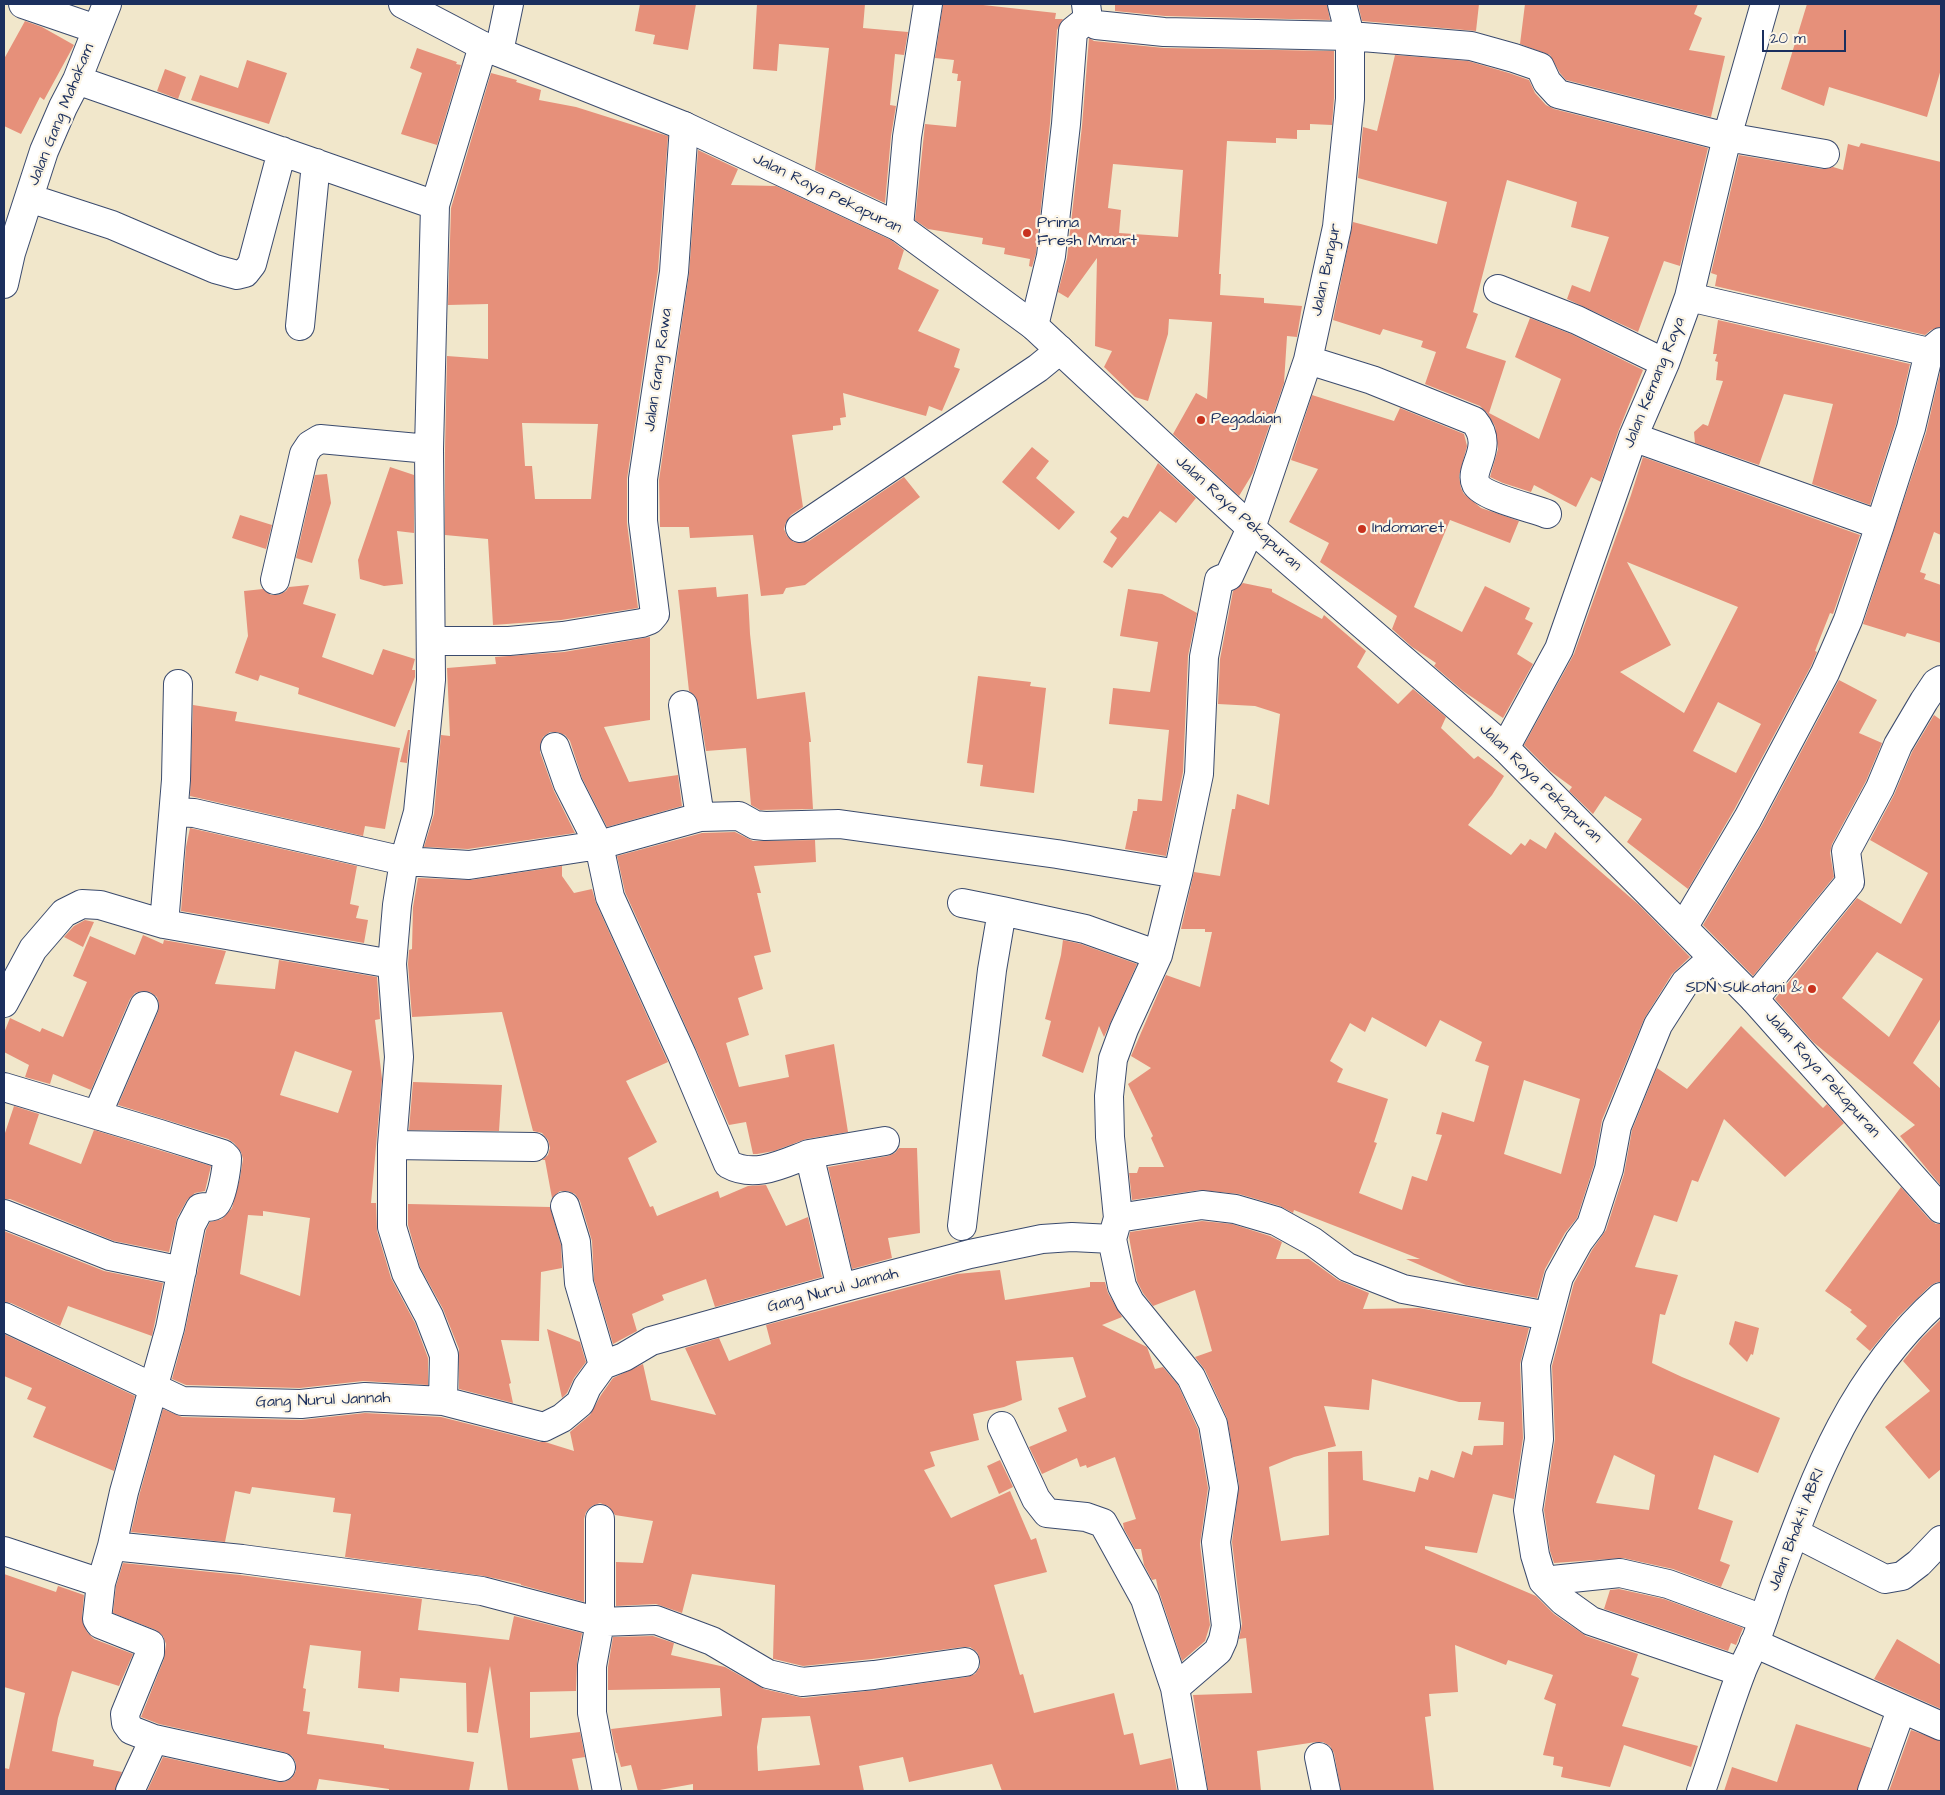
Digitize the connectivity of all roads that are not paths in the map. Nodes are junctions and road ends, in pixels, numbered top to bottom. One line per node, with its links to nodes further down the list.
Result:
1 (23, 4): 9 (street)
2 (107, 4): 9 (street, Jalan Gang Mahakam)
3 (403, 4): 11 (street, Jalan Raya Pekapuran)
4 (509, 4): 11 (street)
5 (928, 4): 20 (street)
6 (1342, 4): 10 (street, Jalan Bungur)
7 (1766, 4): 14 (street, Jalan Kemang Raya)
8 (1087, 11): 10 (street); 25 (street)
9 (96, 29): 12 (street, Jalan Gang Mahakam)
10 (1350, 36): 14 (street); 28 (street, Jalan Bungur)
11 (491, 49): 13 (street, Jalan Raya Pekapuran); 19 (street)
12 (77, 80): 15 (street); 18 (street, Jalan Gang Mahakam)
13 (684, 126): 20 (street, Jalan Raya Pekapuran); 37 (street, Jalan Gang Rawa)
14 (1726, 136): 16 (street); 23 (street, Jalan Kemang Raya)
15 (282, 151): 17 (street); 18 (street)
16 (1825, 154)
17 (316, 163): 19 (street); 24 (street)
18 (29, 198): 21 (street, Jalan Gang Mahakam)
19 (435, 205): 31 (street)
20 (899, 227): 25 (street, Jalan Raya Pekapuran)
21 (4, 284)
22 (1498, 289): 29 (street)
23 (1689, 297): 26 (street); 29 (street, Jalan Kemang Raya)
24 (300, 326)
25 (1034, 326): 27 (street, Jalan Raya Pekapuran)
26 (1935, 347): 33 (street)
27 (1060, 350): 34 (street); 35 (street, Jalan Raya Pekapuran)
28 (1308, 360): 32 (street); 35 (street, Jalan Bungur)
29 (1665, 363): 30 (street, Jalan Kemang Raya)
30 (1633, 437): 33 (street); 42 (street, Jalan Kemang Raya)
31 (429, 449): 36 (street); 37 (street)
32 (1547, 514)
33 (1880, 525): 51 (street)
34 (800, 528)
35 (1251, 528): 42 (street, Jalan Raya Pekapuran); 47 (street, Jalan Bungur)
36 (276, 580)
37 (432, 641): 46 (street)
38 (1941, 680): 55 (street)
39 (178, 684): 43 (street)
40 (683, 705): 44 (street)
41 (555, 747): 45 (street)
42 (1505, 748): 51 (street, Jalan Raya Pekapuran)
43 (174, 812): 46 (street); 50 (street)
44 (700, 817): 45 (street); 47 (street)
45 (599, 845): 46 (street); 63 (street)
46 (404, 861): 54 (street)
47 (1178, 874): 52 (street)
48 (962, 903): 49 (street)
49 (1002, 911): 52 (street); 67 (street)
50 (164, 924): 54 (street); 56 (street)
51 (1684, 926): 53 (street, Jalan Raya Pekapuran)
52 (1158, 956): 68 (street)
53 (1713, 958): 55 (street, Jalan Raya Pekapuran); 72 (street)
54 (392, 964): 61 (street)
55 (1754, 999): 65 (street, Jalan Raya Pekapuran)
56 (4, 1003)
57 (144, 1006): 59 (street)
58 (4, 1087): 59 (street)
59 (97, 1115): 69 (street)
60 (885, 1142): 63 (street)
61 (392, 1145): 62 (street); 76 (street)
62 (534, 1147)
63 (809, 1154): 70 (street)
64 (565, 1206): 74 (street)
65 (1941, 1209)
66 (4, 1214): 69 (street)
67 (962, 1226)
68 (1115, 1228): 70 (street, Gang Nurul Jannah); 72 (street, Gang Nurul Jannah); 89 (street)
69 (182, 1270): 75 (street)
70 (841, 1288): 74 (street, Gang Nurul Jannah)
71 (1941, 1297): 79 (street, Jalan Bhakti ABRI)
72 (1548, 1316): 83 (street)
73 (4, 1317): 75 (street, Gang Nurul Jannah)
74 (603, 1365): 76 (street, Gang Nurul Jannah)
75 (152, 1388): 76 (street, Gang Nurul Jannah); 81 (street)
76 (443, 1402)
77 (1002, 1426): 89 (street)
78 (600, 1519): 85 (street)
79 (1795, 1533): 80 (street); 86 (street, Jalan Bhakti ABRI)
80 (1941, 1540)
81 (112, 1546): 84 (street); 85 (street)
82 (4, 1551): 84 (street)
83 (1543, 1581): 86 (street); 88 (street)
84 (100, 1583): 92 (street)
85 (600, 1622): 87 (street); 96 (street)
86 (1758, 1631): 88 (street, Jalan Bhakti ABRI); 90 (street)
87 (965, 1662)
88 (1741, 1672): 99 (street, Jalan Bhakti ABRI)
89 (1175, 1688): 97 (street)
90 (1901, 1710): 91 (street); 100 (street)
91 (1941, 1726)
92 (154, 1739): 94 (street); 95 (street)
93 (1319, 1757): 98 (street)
94 (281, 1766)
95 (130, 1791)
96 (607, 1791)
97 (1193, 1791)
98 (1326, 1791)
99 (1701, 1791)
100 (1872, 1791)

